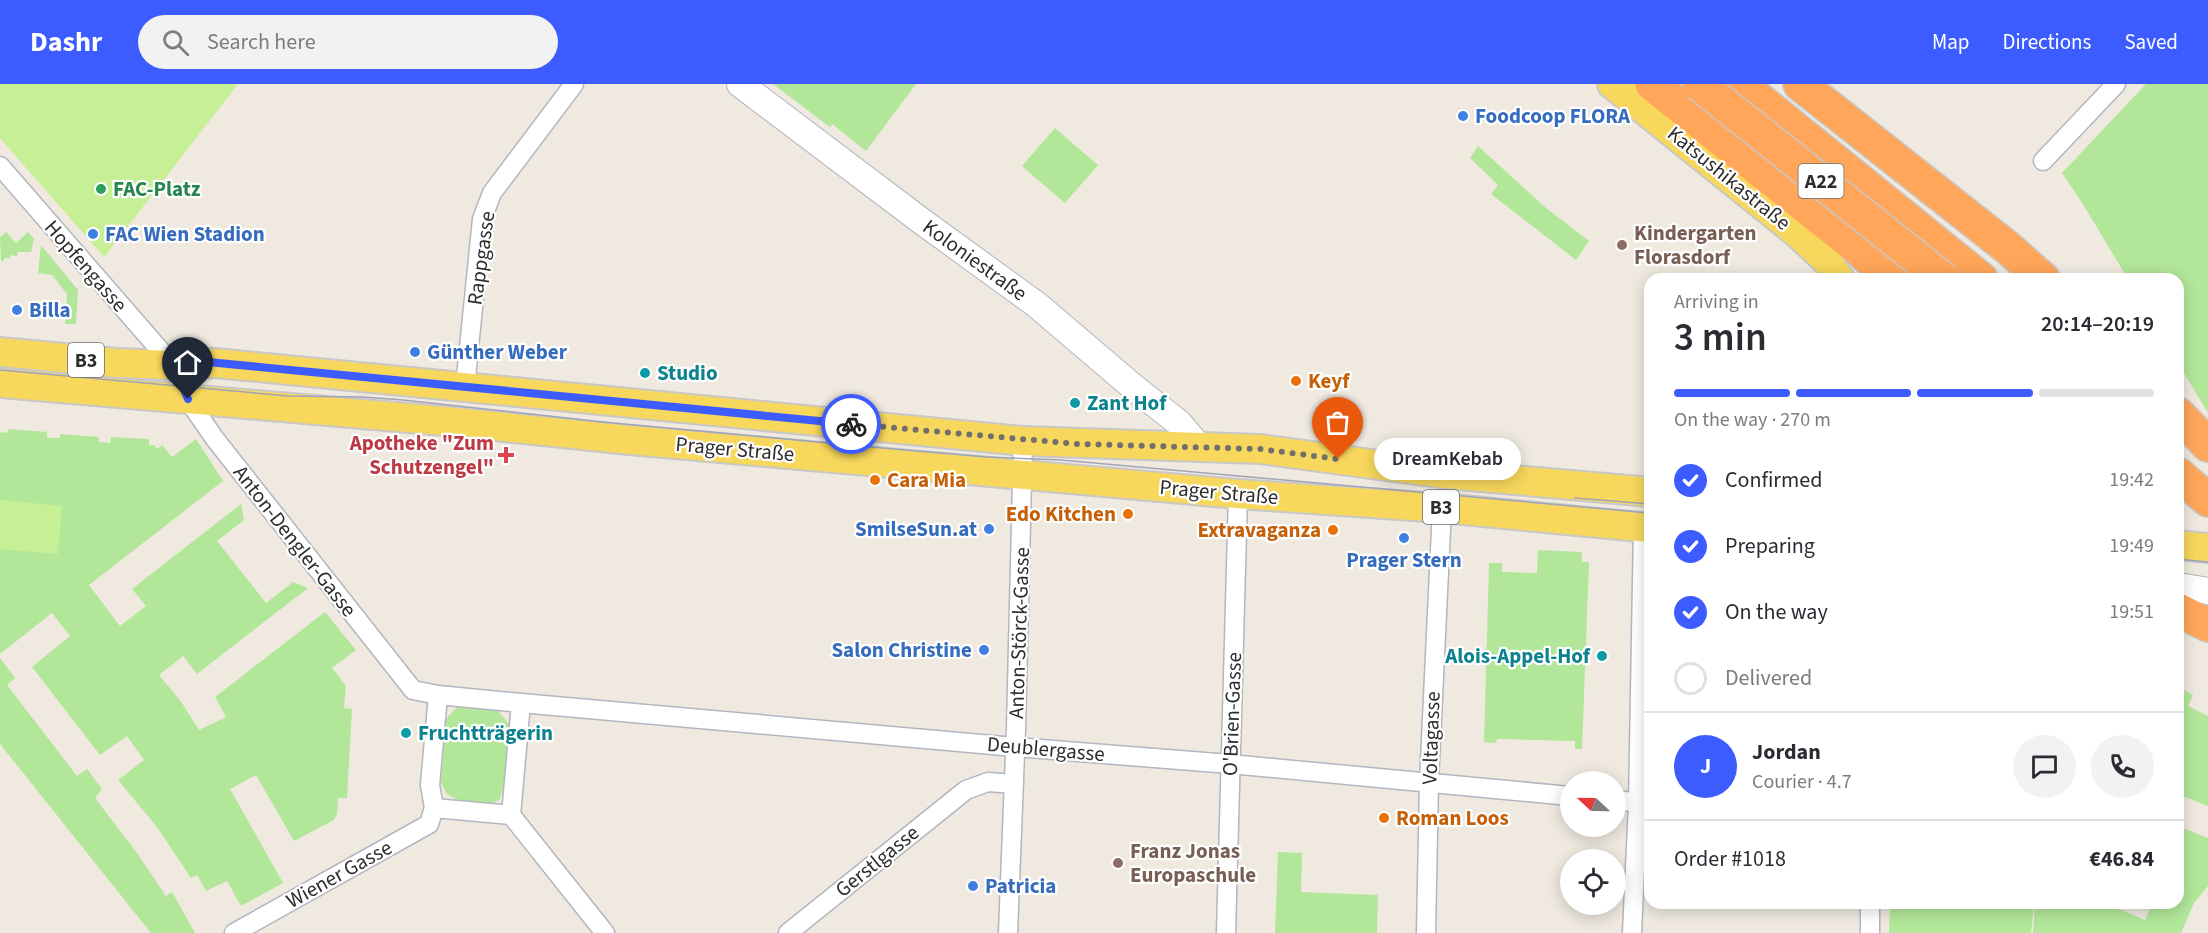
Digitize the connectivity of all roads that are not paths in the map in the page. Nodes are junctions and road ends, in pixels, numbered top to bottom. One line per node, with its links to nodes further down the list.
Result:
1 (574, 84): 21 (street, Rappgasse)
2 (740, 84): 28 (street, Koloniestraße)
3 (1612, 84): 12 (main road, Katsushikastraße)
4 (1652, 84): 13 (highway)
5 (1699, 84): 15 (highway, A22, bridge)
6 (1719, 84): 14 (main road)
7 (1740, 84): 16 (highway, A22)
8 (1800, 84): 17 (highway)
9 (2116, 84): 10 (street)
10 (2043, 161)
11 (0, 166): 19 (street, Hopfengasse)
12 (1836, 273)
13 (1885, 273)
14 (1913, 273)
15 (1935, 273)
16 (1974, 273)
17 (2036, 273)
18 (0, 352): 19 (main road, Prager Straße / B3)
19 (173, 365): 21 (main road, Prager Straße / B3); 22 (street, Anton-Dengler-Gasse)
20 (0, 383): 22 (main road, Prager Straße / B3)
21 (465, 387): 24 (main road); 25 (main road, Prager Straße / B3)
22 (188, 399): 24 (main road, Prager Straße / B3); 45 (street, Anton-Dengler-Gasse)
23 (2184, 420): 26 (highway)
24 (455, 422): 30 (main road, Prager Straße / B3)
25 (1023, 441): 28 (main road, Prager Straße / B3); 30 (street, Anton-Störck-Gasse)
26 (2208, 445)
27 (2184, 446): 29 (highway)
28 (1200, 448): 32 (main road, Prager Straße / B3); 33 (main road)
29 (2208, 468)
30 (1023, 474): 33 (main road, Prager Straße / B3); 47 (street, Anton-Störck-Gasse)
31 (2184, 479): 34 (highway)
32 (1644, 491)
33 (1238, 494): 36 (main road, Prager Straße / B3); 48 (street, O'Brien-Gasse)
34 (2208, 500)
35 (2184, 506): 37 (highway)
36 (1442, 508): 38 (main road, Prager Straße / B3); 49 (street, Voltagasse)
37 (2208, 522)
38 (1644, 528)
39 (2184, 546): 40 (main road)
40 (2208, 548)
41 (2184, 587): 42 (street)
42 (2208, 591)
43 (2184, 613): 44 (highway)
44 (2208, 625)
45 (438, 695): 46 (street, Anton-Dengler-Gasse); 54 (street)
46 (521, 703): 47 (street, Deublergasse); 55 (street)
47 (1015, 747): 48 (street, Deublergasse); 50 (street, Anton-Störck-Gasse)
48 (1230, 764): 49 (street, Deublergasse); 61 (street, O'Brien-Gasse)
49 (1429, 782): 51 (street, Deublergasse); 62 (street, Voltagasse)
50 (1014, 784): 59 (street, Gerstlgasse); 60 (street, Anton-Störck-Gasse)
51 (1560, 795)
52 (1626, 802): 53 (street)
53 (1644, 803): 63 (street)
54 (434, 808): 55 (street); 57 (street, Wiener Gasse)
55 (511, 815): 58 (street)
56 (1870, 909): 64 (street)
57 (234, 933)
58 (605, 933)
59 (789, 933)
60 (1008, 933)
61 (1226, 933)
62 (1426, 933)
63 (1632, 933)
64 (1869, 933)

